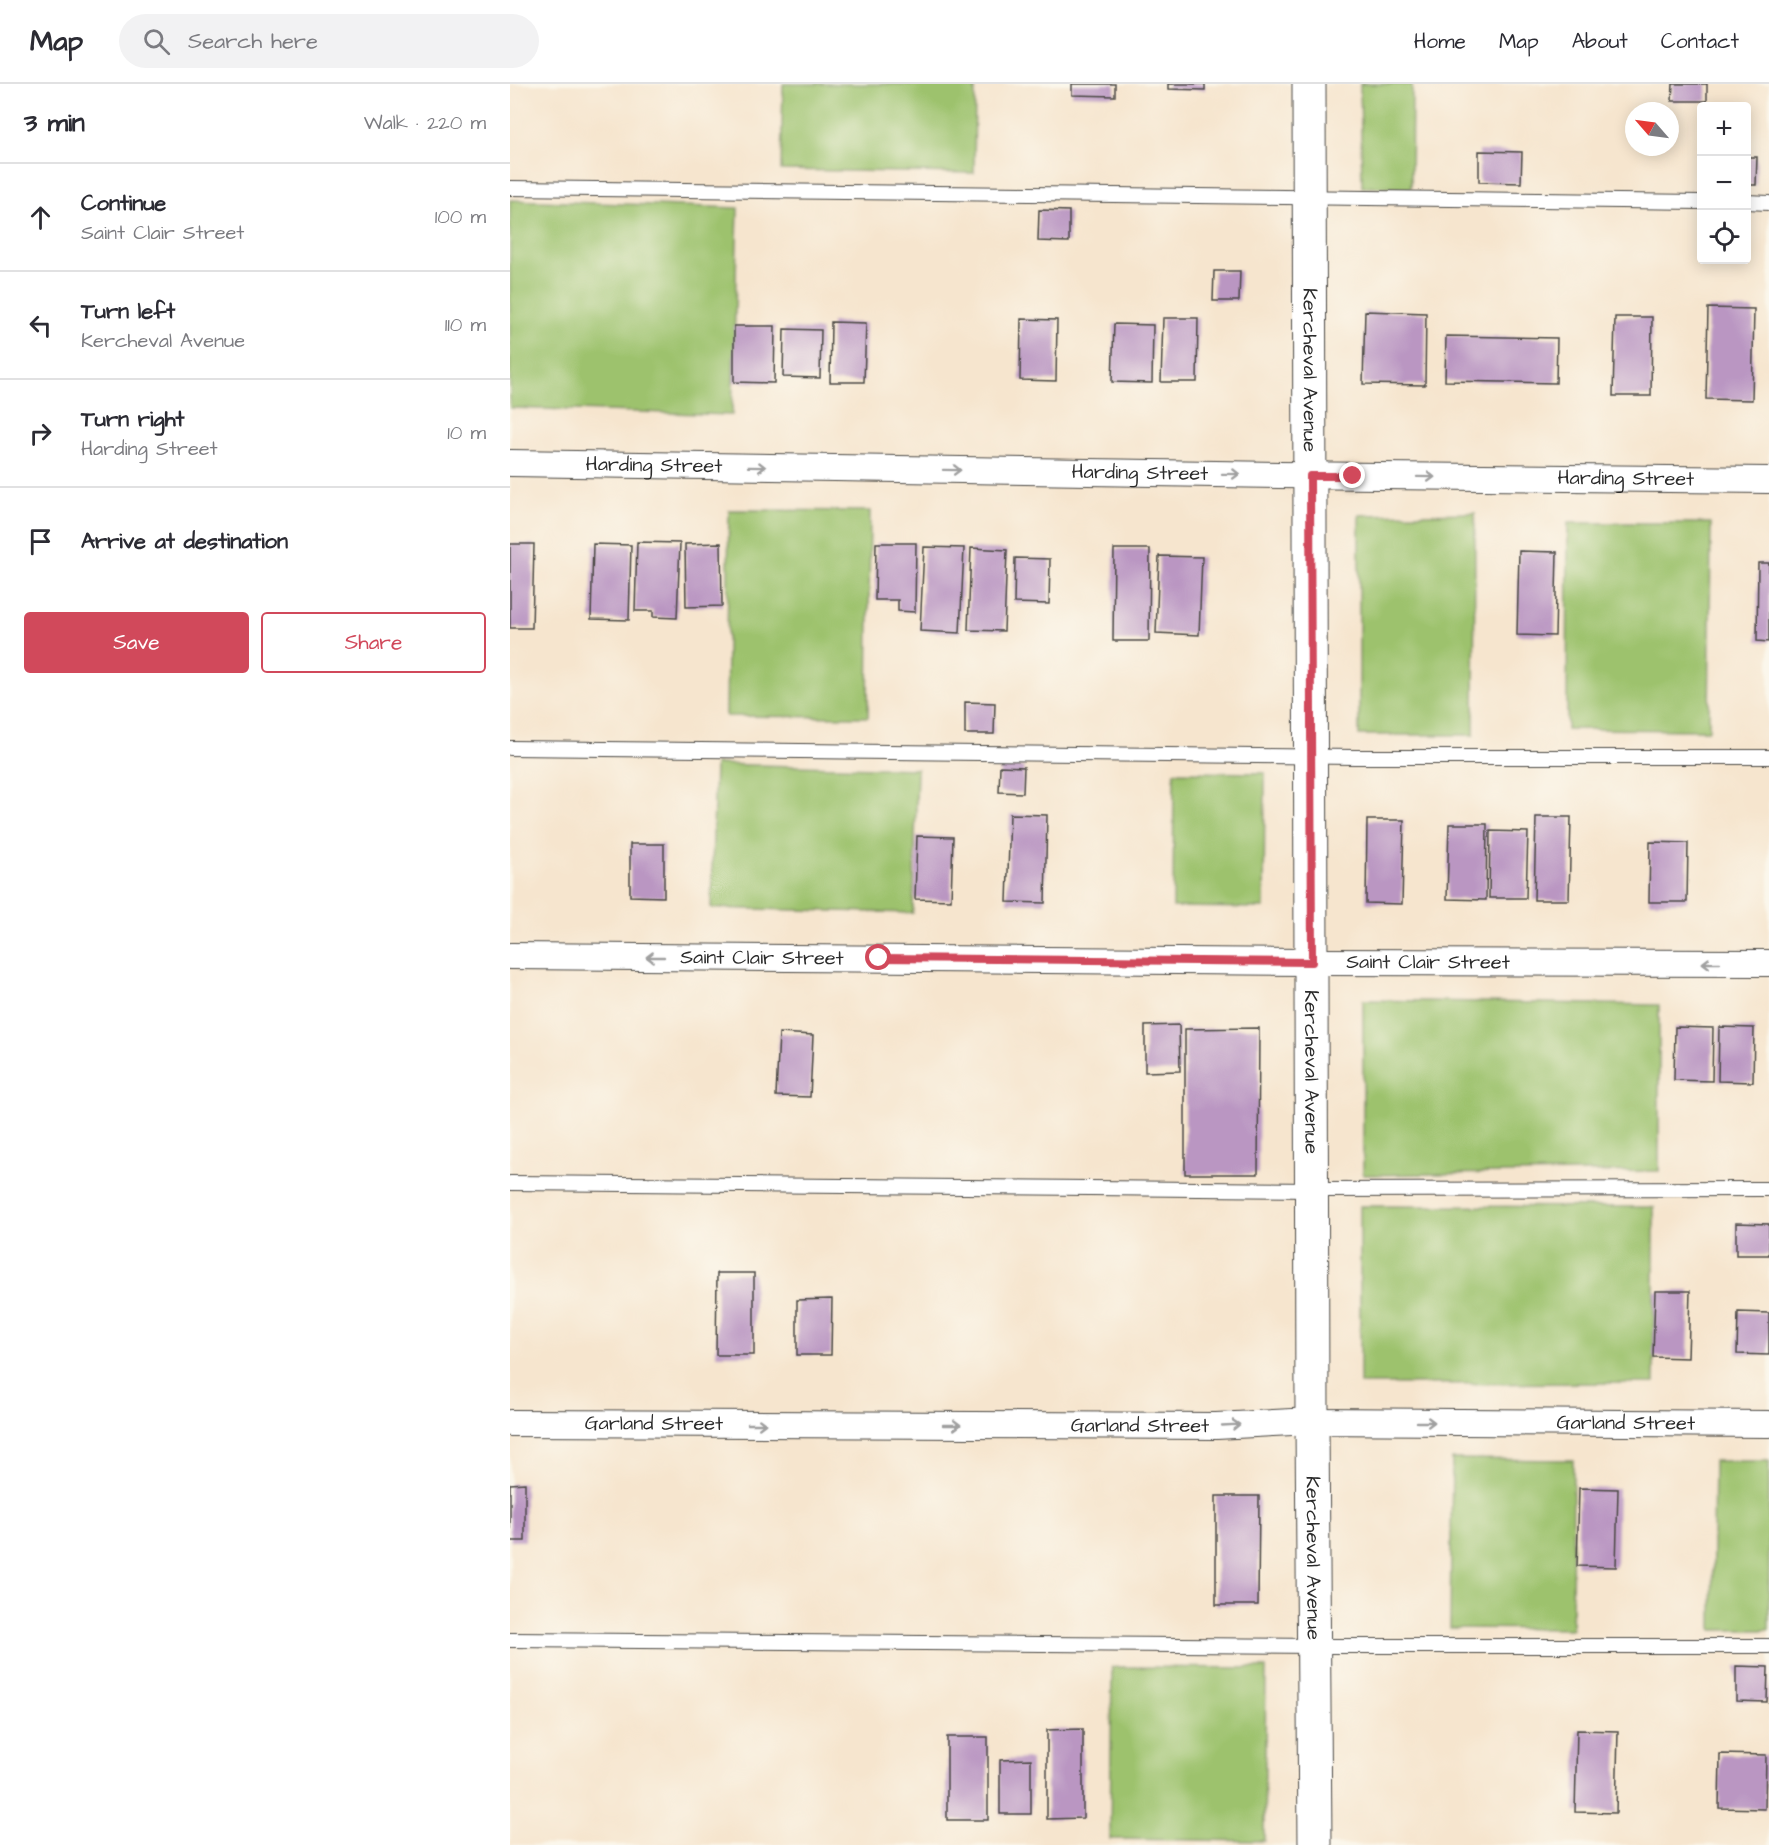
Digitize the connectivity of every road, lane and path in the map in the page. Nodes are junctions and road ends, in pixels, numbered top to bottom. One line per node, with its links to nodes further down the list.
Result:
1 (1309, 84): 3 (street, Kercheval Avenue)
2 (510, 189): 3 (lane)
3 (1309, 198): 4 (lane); 8 (street, Kercheval Avenue)
4 (1697, 202)
5 (1751, 202): 6 (lane)
6 (1769, 203)
7 (510, 463): 8 (street, Harding Street, one-way to 8)
8 (1310, 476): 9 (street, Harding Street, one-way to 9); 11 (street, Kercheval Avenue)
9 (1769, 480)
10 (510, 748): 11 (lane)
11 (1311, 757): 12 (lane); 14 (street, Kercheval Avenue)
12 (1769, 757)
13 (510, 956): 14 (street, Saint Clair Street, one-way to 13)
14 (1312, 962): 15 (street, Saint Clair Street, one-way to 14); 18 (street, Kercheval Avenue)
15 (1769, 963)
16 (510, 1183): 18 (lane)
17 (1769, 1189): 18 (lane)
18 (1313, 1190): 19 (street, Kercheval Avenue)
19 (1312, 1421): 20 (street, Garland Street, one-way to 19); 21 (street, Garland Street, one-way to 21); 23 (street, Kercheval Avenue)
20 (510, 1424)
21 (1769, 1424)
22 (510, 1640): 23 (lane)
23 (1314, 1646): 24 (lane); 25 (street, Kercheval Avenue)
24 (1769, 1646)
25 (1315, 1845)

